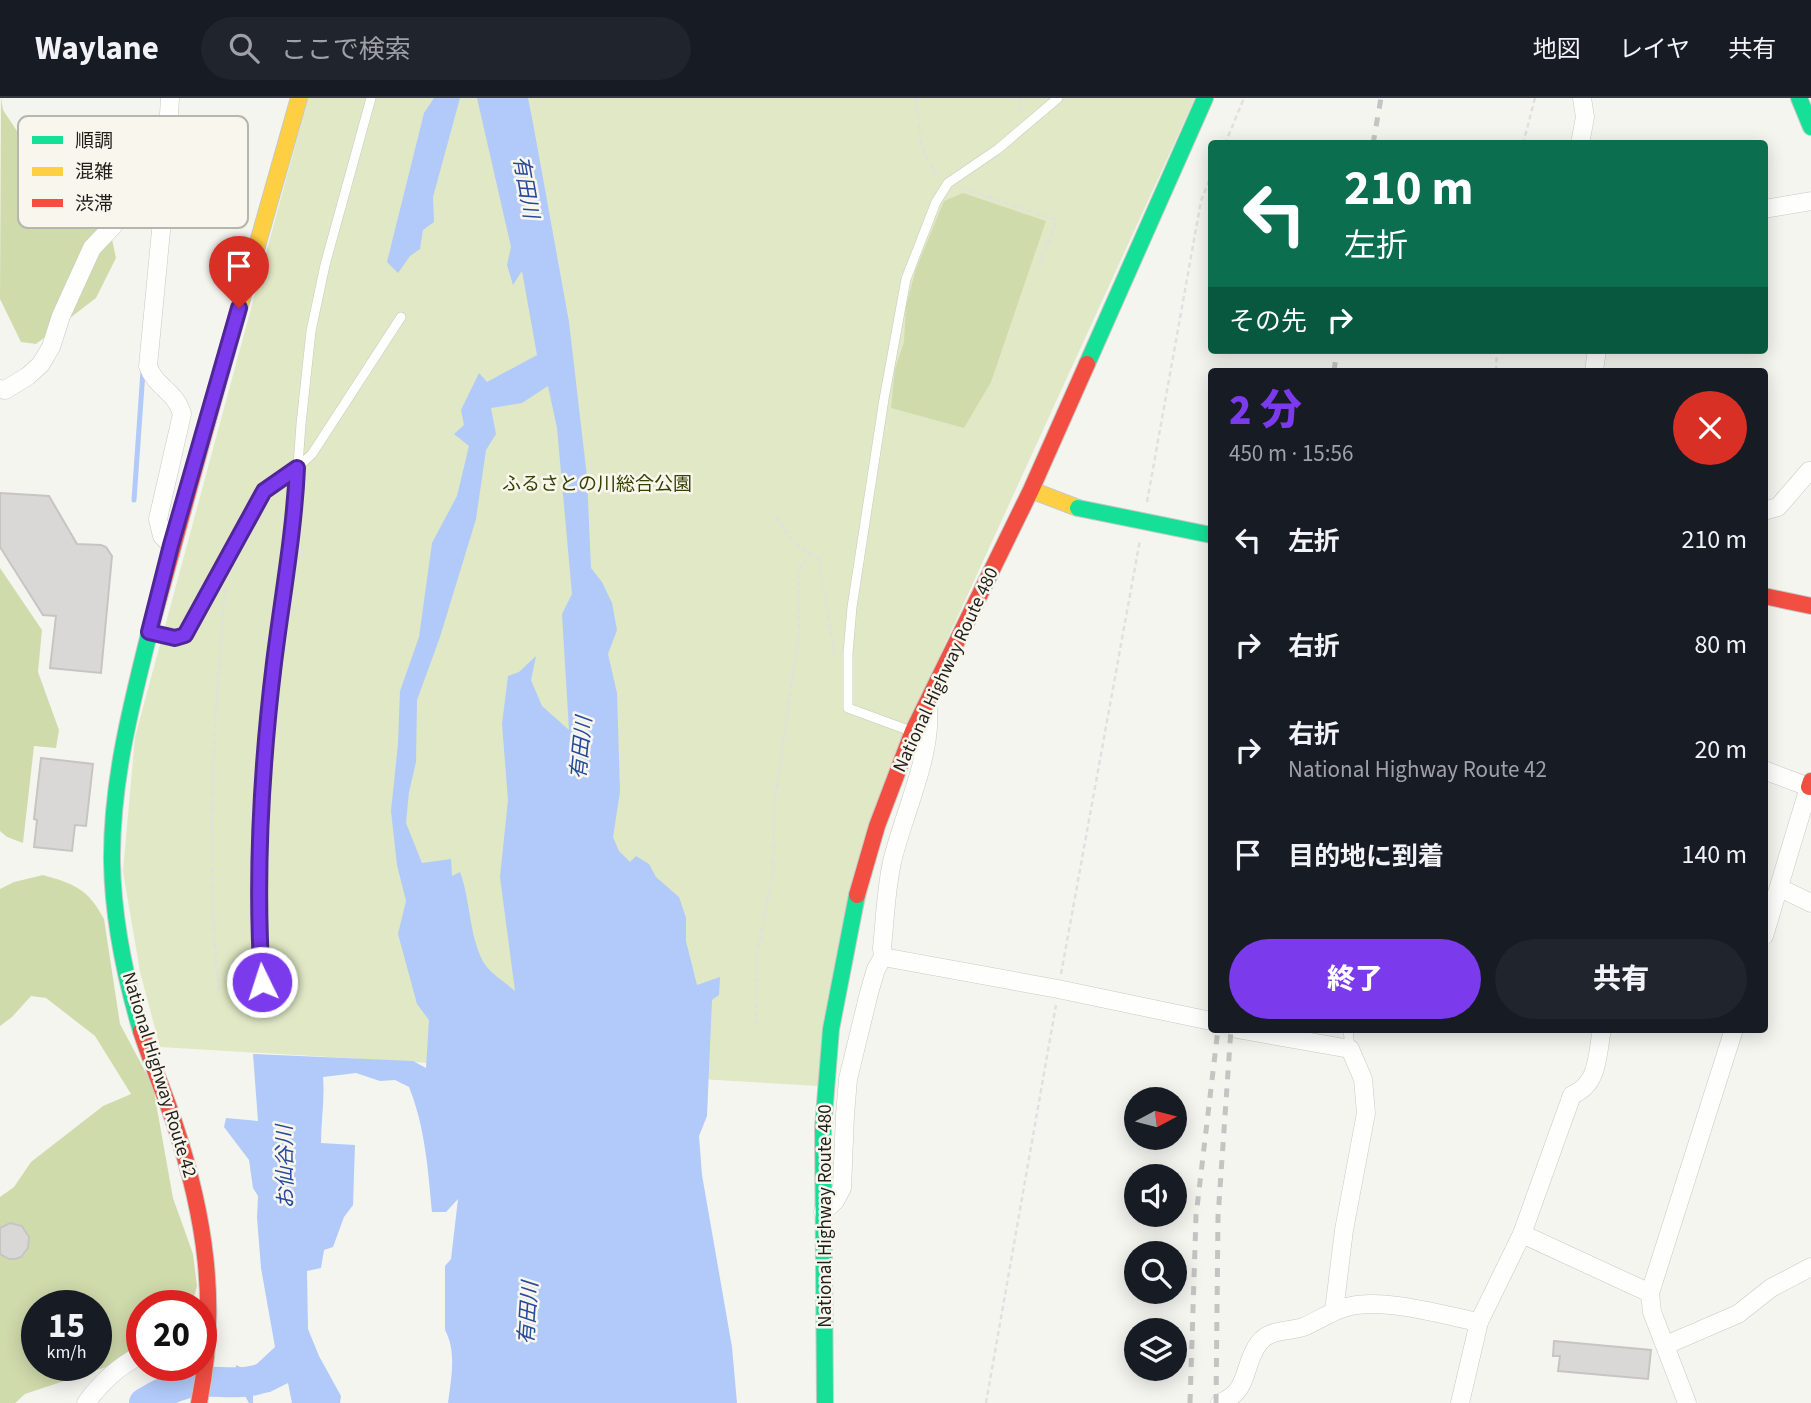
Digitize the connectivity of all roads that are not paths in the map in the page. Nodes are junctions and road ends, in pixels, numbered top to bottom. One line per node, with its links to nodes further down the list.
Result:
1 (170, 98): 8 (street)
2 (299, 98): 22 (main road, National Highway Route 42)
3 (371, 98): 17 (lane)
4 (1058, 98): 27 (lane)
5 (1206, 98): 19 (main road, National Highway Route 480)
6 (1583, 98): 10 (street)
7 (1799, 98): 9 (main road)
8 (169, 116)
9 (1811, 127)
10 (1581, 140)
11 (1811, 201): 12 (street)
12 (1768, 208)
13 (111, 228): 16 (street)
14 (161, 228): 22 (street)
15 (401, 317): 17 (lane)
16 (0, 389)
17 (297, 468): 25 (lane); 34 (lane)
18 (1811, 471): 20 (street)
19 (1031, 490): 21 (main road, bridge); 26 (main road, National Highway Route 480)
20 (1768, 508)
21 (1208, 533)
22 (171, 545): 25 (main road, National Highway Route 42)
23 (1768, 597): 24 (main road)
24 (1811, 606)
25 (149, 632): 44 (main road, National Highway Route 42)
26 (927, 702): 27 (main road, National Highway Route 480); 33 (street)
27 (913, 732): 41 (main road, National Highway Route 480)
28 (1768, 771): 29 (street)
29 (1810, 784): 30 (street)
30 (1780, 888): 31 (street); 32 (street)
31 (1811, 903)
32 (1768, 924)
33 (883, 957): 35 (street); 41 (street)
34 (262, 982)
35 (1208, 1020)
36 (1260, 1033): 40 (street)
37 (1348, 1033): 40 (lane)
38 (1601, 1033): 42 (street)
39 (1733, 1033): 45 (street)
40 (1350, 1049): 46 (street)
41 (823, 1212): 53 (main road, National Highway Route 480)
42 (1522, 1234): 45 (street); 47 (street)
43 (1811, 1267): 48 (street)
44 (205, 1290)
45 (1650, 1293): 48 (street)
46 (1334, 1311): 47 (street); 54 (street)
47 (1479, 1322): 55 (street)
48 (1666, 1345): 56 (street)
49 (126, 1363): 51 (street)
50 (204, 1381): 52 (main road, National Highway Route 42)
51 (86, 1403)
52 (200, 1403)
53 (824, 1403)
54 (1220, 1403)
55 (1460, 1403)
56 (1687, 1403)

